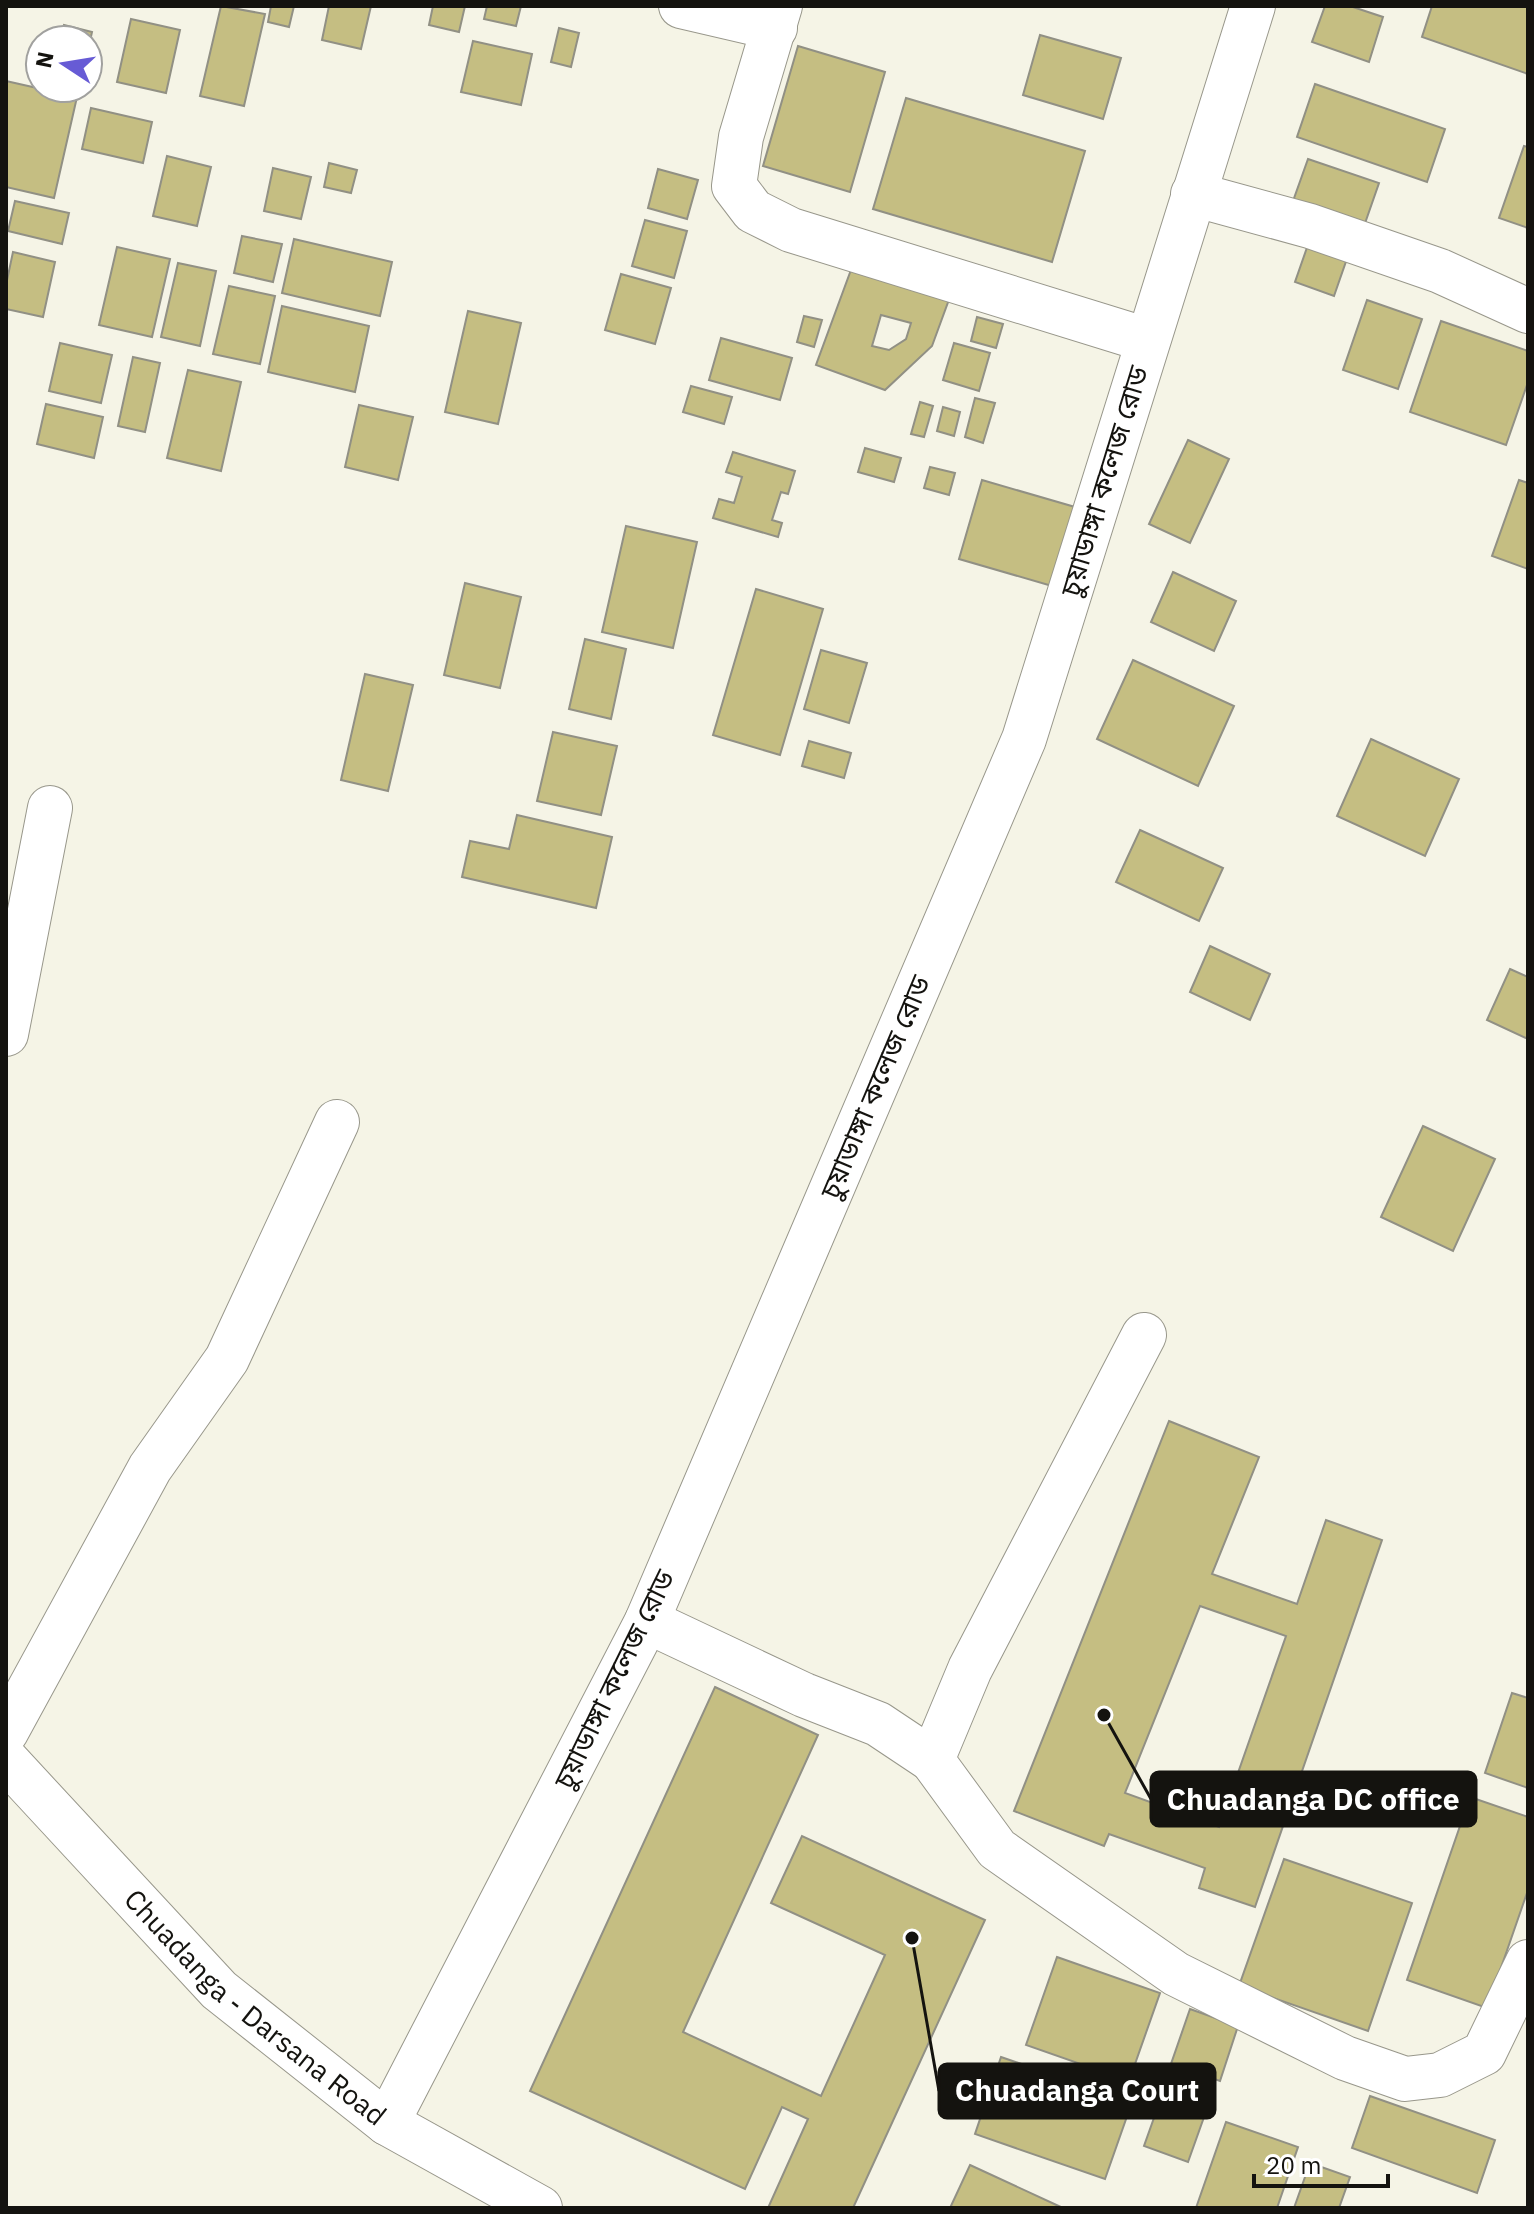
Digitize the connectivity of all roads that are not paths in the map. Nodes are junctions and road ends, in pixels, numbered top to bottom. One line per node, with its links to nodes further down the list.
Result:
1 (681, 6): 3 (street)
2 (1253, 6): 4 (street, চুয়াডাঙ্গা কলেজ রোড)
3 (778, 17): 6 (street)
4 (1193, 194): 5 (street); 6 (street, চুয়াডাঙ্গা কলেজ রোড)
5 (1528, 311)
6 (1147, 340): 11 (street, চুয়াডাঙ্গা কলেজ রোড)
7 (50, 808): 8 (street)
8 (6, 1034)
9 (337, 1122): 12 (street)
10 (1144, 1335): 14 (street)
11 (647, 1621): 14 (street); 16 (street, চুয়াডাঙ্গা কলেজ রোড)
12 (6, 1732)
13 (6, 1760): 16 (street, Chuadanga - Darsana Road)
14 (932, 1760): 15 (street)
15 (1528, 1962)
16 (387, 2123): 17 (street, Chuadanga - Darsana Road)
17 (540, 2208)

